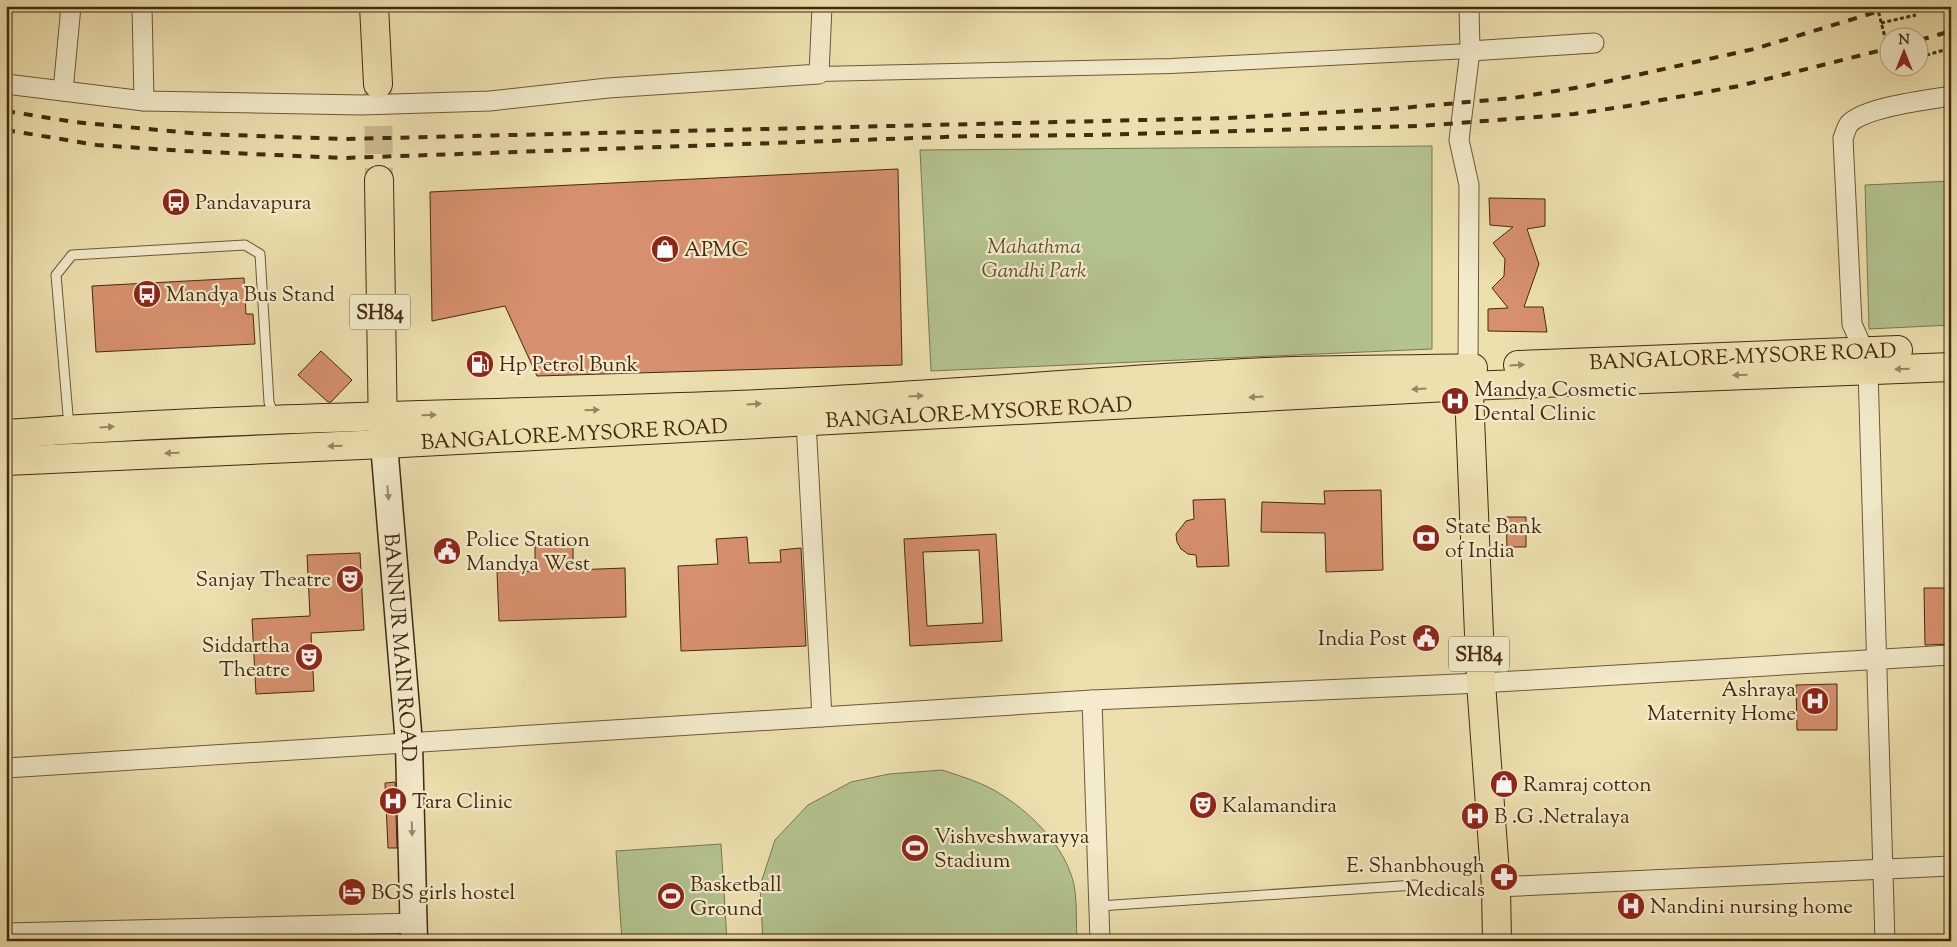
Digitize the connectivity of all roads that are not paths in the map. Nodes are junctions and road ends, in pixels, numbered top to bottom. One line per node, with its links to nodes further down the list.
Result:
1 (71, 6): 11 (street)
2 (142, 6): 13 (street)
3 (374, 6): 10 (main road)
4 (822, 6): 8 (street)
5 (1469, 6): 7 (street)
6 (1594, 43): 7 (street)
7 (1470, 51): 8 (street); 18 (street)
8 (819, 74): 13 (street)
9 (6, 84): 11 (street)
10 (378, 84)
11 (63, 91): 13 (street)
12 (1951, 96): 16 (street)
13 (144, 101)
14 (379, 180): 19 (main road, SH84)
15 (1951, 348): 16 (main road, BANGALORE-MYSORE ROAD)
16 (1866, 361): 17 (main road, BANGALORE-MYSORE ROAD, one-way to 16); 18 (main road, BANGALORE-MYSORE ROAD); 27 (street)
17 (1951, 367)
18 (1468, 377): 19 (main road, BANGALORE-MYSORE ROAD, one-way to 18); 21 (main road, BANGALORE-MYSORE ROAD, one-way to 21); 28 (main road, SH84)
19 (381, 417): 20 (main road, BANGALORE-MYSORE ROAD); 24 (main road, SH84)
20 (275, 420): 23 (main road, BANGALORE-MYSORE ROAD, one-way to 20); 23 (lane)
21 (806, 422): 24 (main road, BANGALORE-MYSORE ROAD); 30 (street)
22 (6, 434): 23 (main road, BANGALORE-MYSORE ROAD)
23 (69, 443): 24 (main road, BANGALORE-MYSORE ROAD, one-way to 23); 25 (main road, BANGALORE-MYSORE ROAD)
24 (384, 444): 31 (main road, BANNUR MAIN ROAD, one-way to 31)
25 (6, 461)
26 (1951, 655): 27 (street)
27 (1876, 659): 28 (street); 34 (street)
28 (1481, 683): 29 (street); 36 (main road, SH84)
29 (1092, 700): 30 (street); 37 (street)
30 (822, 717): 31 (street)
31 (409, 744): 32 (street); 38 (main road, BANNUR MAIN ROAD, one-way to 38)
32 (6, 768)
33 (1951, 866): 34 (street)
34 (1882, 870): 36 (street); 42 (street)
35 (1415, 884): 37 (lane)
36 (1496, 887): 41 (main road, SH84)
37 (1099, 906): 40 (street)
38 (415, 932): 39 (street)
39 (6, 933)
40 (1100, 941)
41 (1497, 941)
42 (1885, 941)

